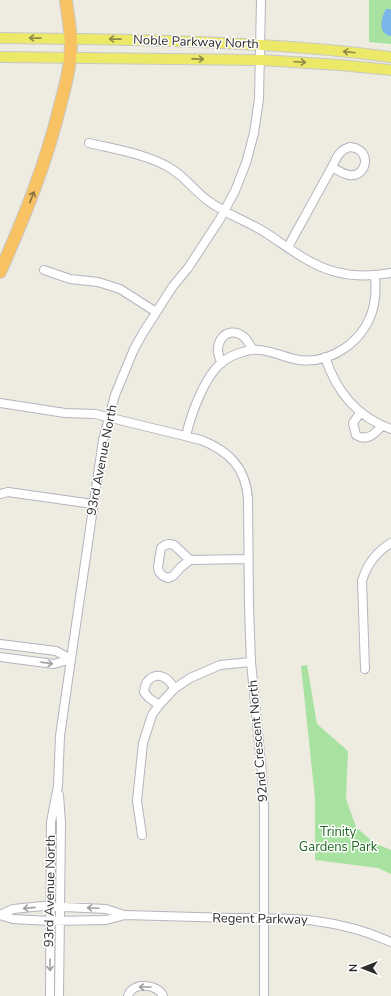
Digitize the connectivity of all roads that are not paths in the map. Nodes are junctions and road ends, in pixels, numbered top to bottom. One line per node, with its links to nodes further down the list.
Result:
1 (66, 0): 4 (highway)
2 (261, 0): 5 (street, 93rd Avenue North)
3 (0, 38): 4 (main road, Noble Parkway North, one-way to 3)
4 (71, 39): 5 (main road, Noble Parkway North, one-way to 4); 7 (highway)
5 (261, 44): 8 (main road, Noble Parkway North, one-way to 5); 9 (street, 93rd Avenue North)
6 (0, 57): 7 (main road, Noble Parkway North)
7 (70, 57): 9 (main road, Noble Parkway North, one-way to 9); 16 (highway, one-way to 7)
8 (391, 57)
9 (261, 60): 10 (main road, Noble Parkway North, one-way to 10); 13 (street, 93rd Avenue North)
10 (391, 70)
11 (88, 143): 13 (street)
12 (332, 167): 14 (street)
13 (224, 211): 14 (street); 19 (street, 93rd Avenue North)
14 (288, 247): 18 (street)
15 (44, 270): 19 (street)
16 (0, 272)
17 (391, 273): 18 (street)
18 (375, 276): 21 (street)
19 (156, 312): 25 (street, 93rd Avenue North)
20 (253, 350): 21 (street); 22 (street); 22 (street)
21 (325, 357): 24 (street)
22 (222, 362): 28 (street)
23 (0, 403): 25 (street, 92nd Crescent North)
24 (360, 413): 26 (street); 26 (street)
25 (108, 417): 28 (street, 92nd Crescent North); 30 (street, 93rd Avenue North)
26 (382, 426): 27 (street)
27 (391, 429)
28 (186, 436): 33 (street, 92nd Crescent North)
29 (0, 494): 30 (street)
30 (93, 504): 36 (street, 93rd Avenue North)
31 (391, 543): 38 (street)
32 (190, 560): 32 (street); 33 (street)
33 (248, 560): 37 (street, 92nd Crescent North)
34 (0, 644): 36 (street)
35 (0, 657): 36 (street, one-way to 36)
36 (71, 659): 41 (street, 93rd Avenue North)
37 (251, 662): 39 (street); 47 (street, 92nd Crescent North)
38 (365, 669)
39 (174, 689): 40 (street); 40 (street)
40 (159, 705): 42 (street)
41 (58, 786): 43 (street, 93rd Avenue North); 44 (street, 93rd Avenue North)
42 (142, 835)
43 (50, 906): 44 (street, Regent Parkway); 45 (street, Regent Parkway, one-way to 45); 48 (street, 93rd Avenue North)
44 (60, 906): 46 (street, Regent Parkway, one-way to 44); 49 (street, 93rd Avenue North)
45 (0, 915): 48 (street, Regent Parkway)
46 (125, 915): 47 (street, Regent Parkway); 49 (street, Regent Parkway)
47 (263, 918): 50 (street, Regent Parkway); 55 (street, 92nd Crescent North)
48 (50, 921): 49 (street, Regent Parkway); 51 (street, 93rd Avenue North, one-way to 51)
49 (60, 921): 52 (street, 93rd Avenue North)
50 (391, 942)
51 (50, 996)
52 (59, 996)
53 (128, 996): 54 (street, one-way to 53)
54 (163, 996)
55 (264, 996)

